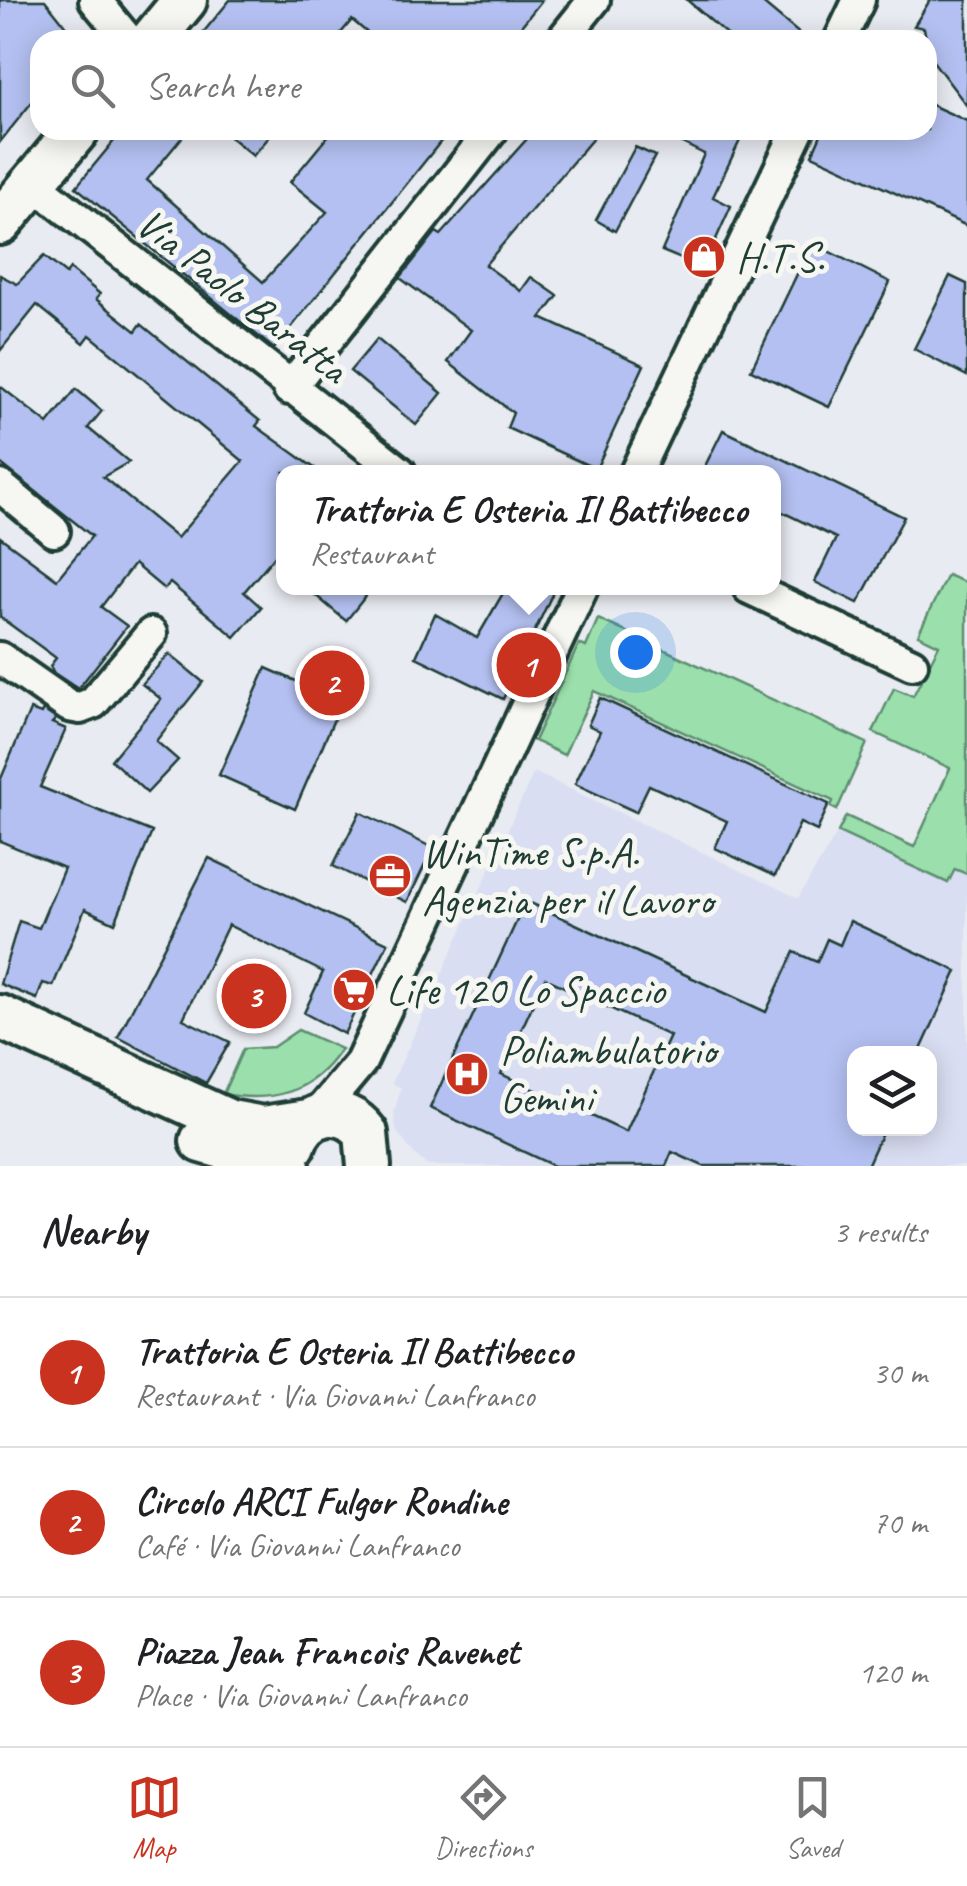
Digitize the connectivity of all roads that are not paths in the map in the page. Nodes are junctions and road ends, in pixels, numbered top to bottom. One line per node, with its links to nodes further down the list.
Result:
1 (95, 0): 5 (street)
2 (184, 0): 6 (main road)
3 (594, 0): 7 (street)
4 (850, 4): 8 (street)
5 (120, 30)
6 (160, 30)
7 (570, 30)
8 (843, 30)
9 (69, 140): 12 (main road)
10 (484, 140): 14 (street)
11 (793, 140): 16 (street)
12 (33, 183): 13 (main road); 14 (street, Via Paolo Baratta)
13 (0, 224)
14 (289, 389): 15 (street, Via Paolo Baratta)
15 (391, 465)
16 (639, 465)
17 (0, 486): 18 (street)
18 (54, 531)
19 (579, 595): 26 (street)
20 (764, 595): 23 (street)
21 (150, 634): 22 (street)
22 (0, 658)
23 (912, 664)
24 (0, 1017): 27 (main road)
25 (0, 1047): 29 (main road)
26 (361, 1062): 27 (street); 28 (street)
27 (312, 1119): 28 (main road); 30 (main road)
28 (373, 1158)
29 (288, 1166)
30 (296, 1166)

